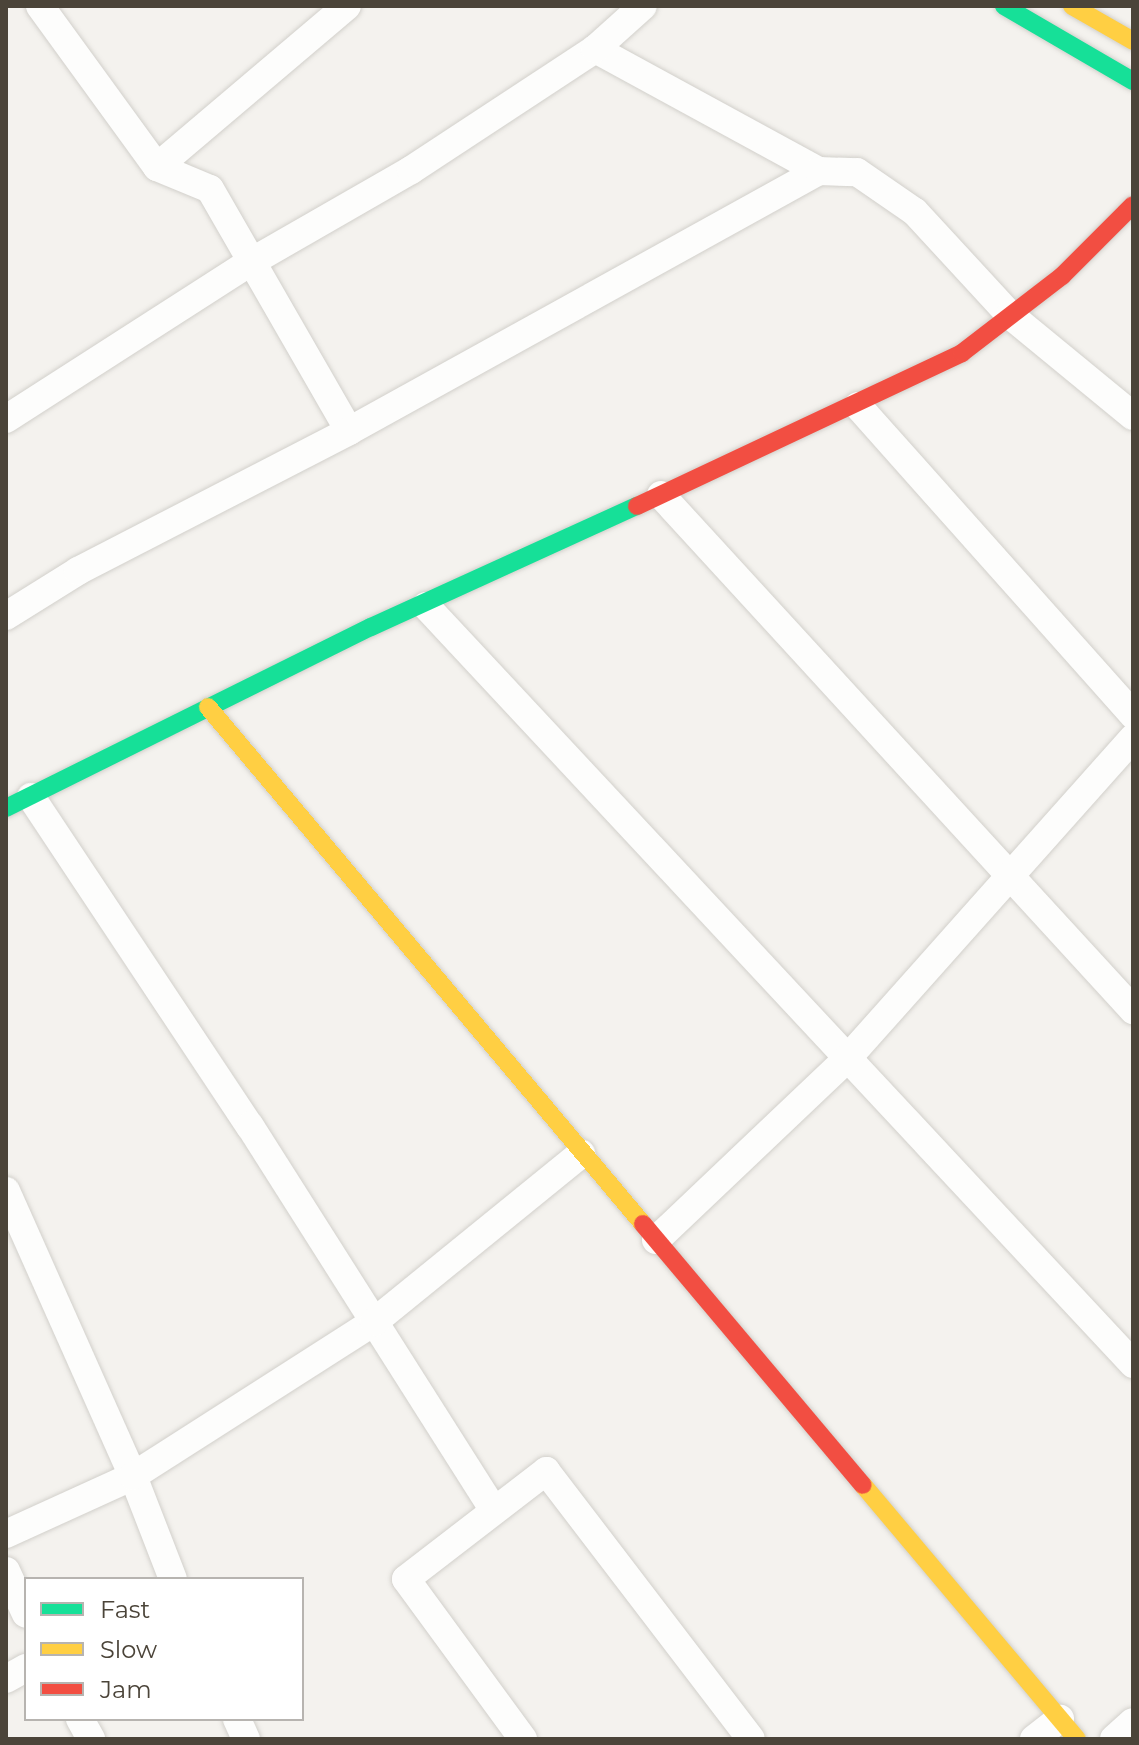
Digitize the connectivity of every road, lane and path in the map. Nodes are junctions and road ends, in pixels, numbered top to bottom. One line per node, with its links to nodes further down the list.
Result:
1 (40, 6): 9 (street)
2 (347, 6): 9 (street)
3 (643, 6): 7 (street)
4 (1004, 6): 8 (street)
5 (1072, 6): 6 (street)
6 (1133, 41)
7 (595, 49): 10 (street); 12 (street)
8 (1133, 81)
9 (157, 167): 12 (street)
10 (819, 171): 13 (street); 17 (street)
11 (1133, 205): 13 (street)
12 (251, 262): 16 (street); 17 (street)
13 (1010, 315): 14 (street); 15 (street)
14 (858, 406): 18 (street); 22 (street)
15 (1133, 416)
16 (6, 419)
17 (349, 431): 20 (street)
18 (661, 495): 19 (street); 25 (street)
19 (426, 606): 21 (street); 27 (street)
20 (6, 616)
21 (208, 707): 24 (street); 28 (street)
22 (1133, 715)
23 (1133, 738): 25 (street)
24 (19, 803): 31 (street)
25 (1011, 875): 26 (street); 27 (street)
26 (1133, 1010)
27 (846, 1060): 30 (street); 32 (street)
28 (581, 1154): 30 (street); 31 (street)
29 (6, 1191): 33 (street)
30 (656, 1240): 43 (street)
31 (374, 1322): 33 (street); 34 (street)
32 (1133, 1364)
33 (133, 1476): 35 (street); 37 (street)
34 (493, 1509): 45 (street); 46 (street)
35 (6, 1534)
36 (6, 1571): 38 (street)
37 (172, 1577)
38 (24, 1610)
39 (24, 1669): 40 (street)
40 (6, 1679)
41 (81, 1721): 44 (street)
42 (1133, 1722): 48 (street)
43 (1068, 1729): 47 (street)
44 (91, 1739)
45 (523, 1739)
46 (751, 1739)
47 (1034, 1739)
48 (1114, 1739)

